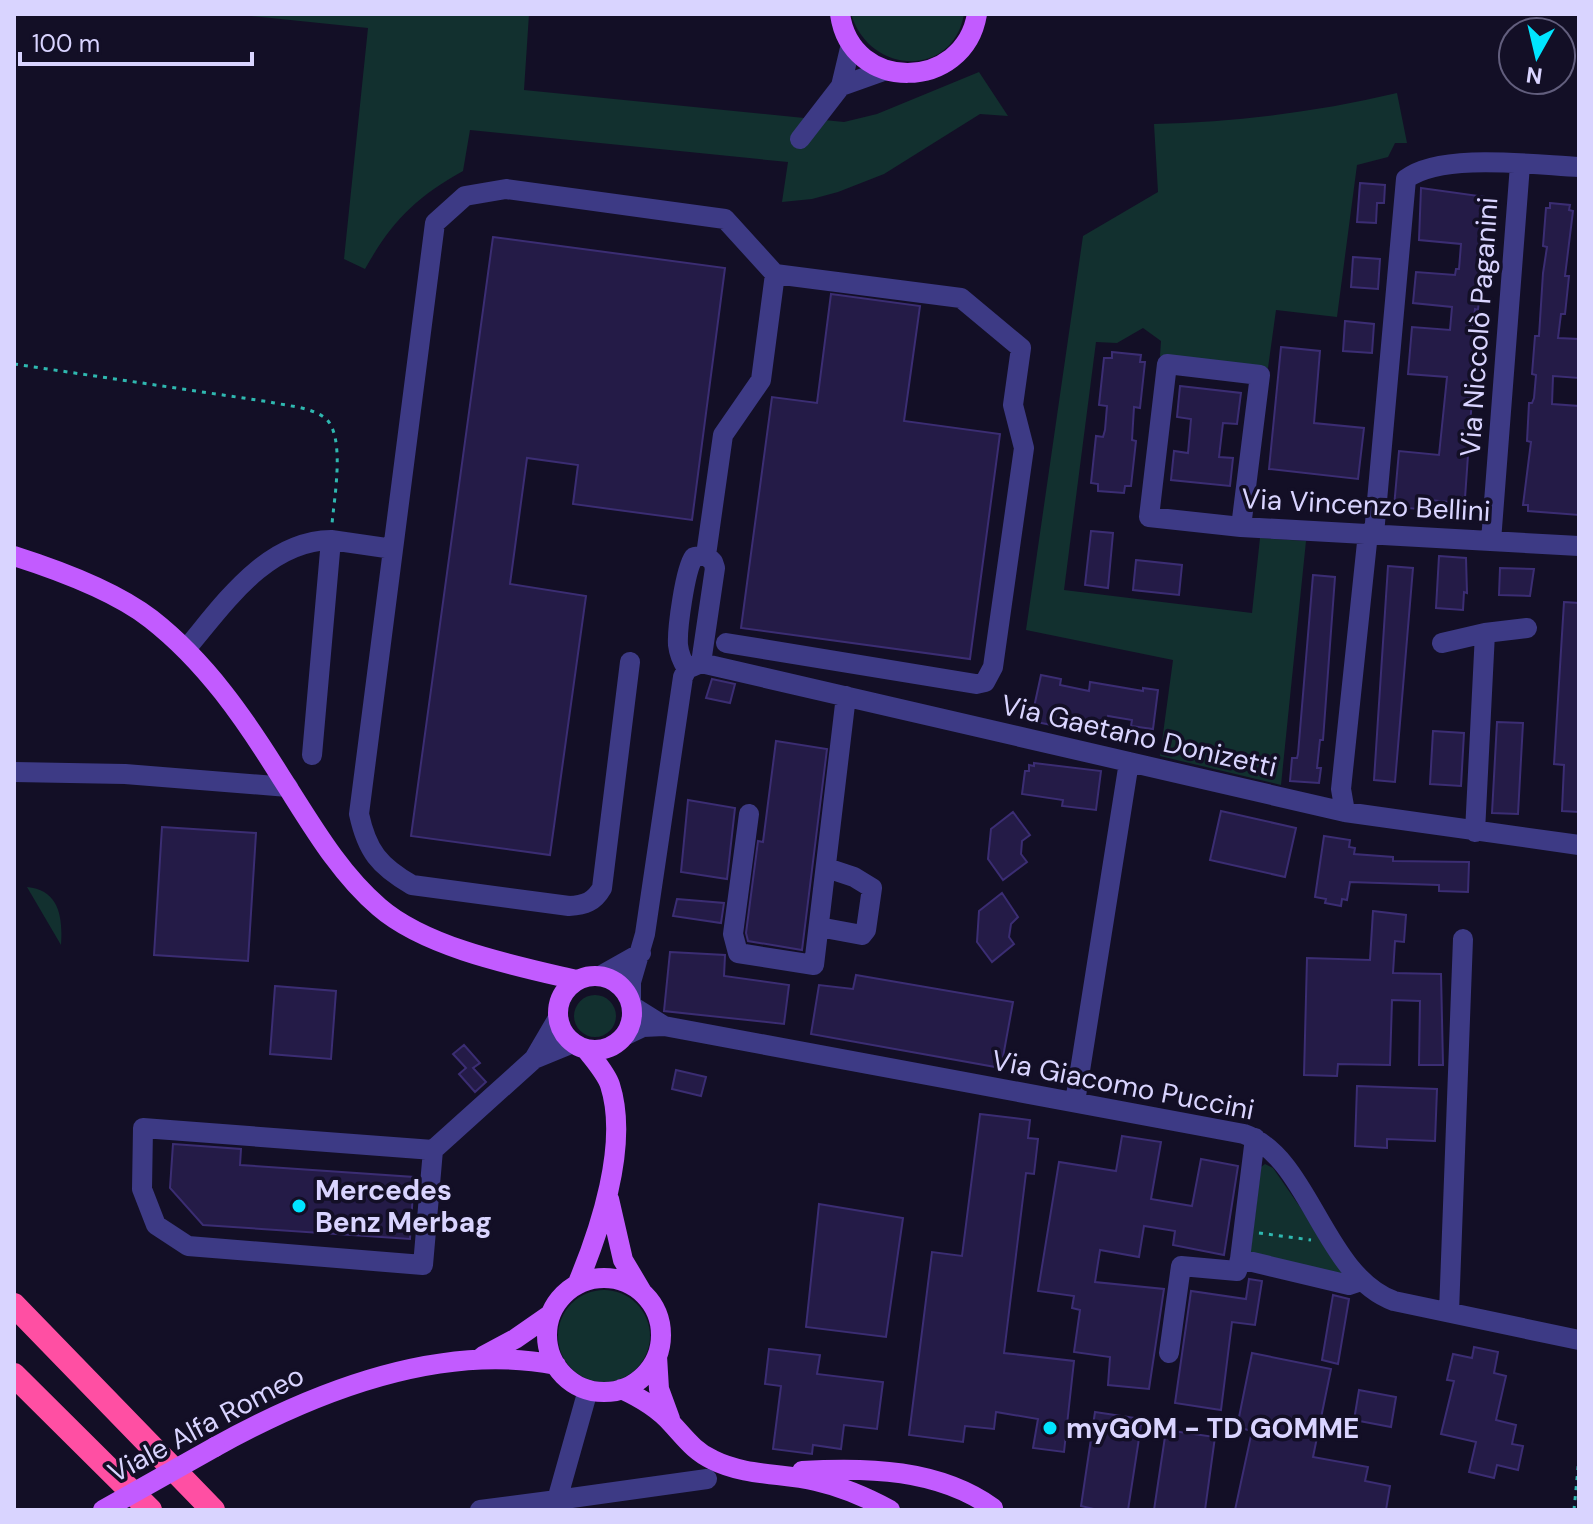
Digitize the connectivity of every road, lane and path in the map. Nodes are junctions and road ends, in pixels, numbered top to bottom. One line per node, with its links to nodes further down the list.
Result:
1 (977, 14): 4 (main road)
2 (836, 17): 3 (main road)
3 (851, 44): 4 (main road); 5 (street)
4 (886, 70): 5 (street)
5 (841, 86): 6 (street)
6 (800, 139)
7 (1520, 165): 8 (street); 12 (street); 14 (street, Via Niccolò Paganini)
8 (1579, 167)
9 (775, 274): 16 (street); 23 (street); 25 (street)
10 (14, 364): 13 (path)
11 (1241, 527): 11 (street, Via Vincenzo Bellini); 12 (street, Via Vincenzo Bellini)
12 (1371, 533): 14 (street, Via Vincenzo Bellini); 32 (street)
13 (331, 540): 16 (street); 22 (street); 28 (street)
14 (1491, 541): 15 (street, Via Vincenzo Bellini)
15 (1579, 546)
16 (393, 549): 24 (street)
17 (14, 556): 22 (main road)
18 (1527, 628): 19 (street)
19 (1485, 633): 21 (street); 34 (street)
20 (726, 643): 23 (street)
21 (1442, 643)
22 (186, 649): 31 (main road)
23 (820, 658): 26 (street)
24 (630, 662)
25 (693, 666): 26 (street, Via Gaetano Donizetti); 39 (street)
26 (805, 687): 27 (street, Via Gaetano Donizetti)
27 (846, 696): 29 (street, Via Gaetano Donizetti); 36 (street)
28 (312, 755)
29 (1129, 762): 32 (street, Via Gaetano Donizetti); 50 (street)
30 (14, 772): 31 (street)
31 (288, 787): 40 (main road)
32 (1345, 812): 34 (street, Via Gaetano Donizetti)
33 (749, 814): 37 (street)
34 (1475, 832): 35 (street, Via Gaetano Donizetti)
35 (1579, 845)
36 (827, 868): 37 (street); 37 (street)
37 (819, 927)
38 (1463, 939): 61 (street)
39 (641, 953): 41 (street); 43 (street)
40 (527, 968): 42 (main road); 44 (main road)
41 (602, 975): 42 (main road); 43 (main road)
42 (576, 980): 44 (main road)
43 (632, 1003): 45 (street, Via Giacomo Puccini); 46 (main road)
44 (558, 1014): 47 (main road); 48 (street)
45 (664, 1026): 46 (street); 50 (street, Via Giacomo Puccini)
46 (623, 1038): 47 (main road); 49 (main road)
47 (579, 1046): 48 (street); 49 (main road)
48 (534, 1059): 52 (street)
49 (609, 1082): 53 (main road)
50 (1075, 1102): 51 (street, Via Giacomo Puccini)
51 (1255, 1138): 54 (street); 55 (street, Via Giacomo Puccini)
52 (433, 1150): 52 (street)
53 (608, 1195): 58 (main road); 59 (main road)
54 (1243, 1231): 55 (path); 56 (street)
55 (1329, 1235): 57 (street, Via Giacomo Puccini)
56 (1240, 1259): 57 (street); 64 (street)
57 (1363, 1283): 61 (street, Via Giacomo Puccini)
58 (577, 1285): 59 (main road); 62 (main road)
59 (645, 1295): 65 (main road)
60 (14, 1305): 79 (highway)
61 (1449, 1312): 63 (street, Via Giacomo Puccini)
62 (551, 1314): 66 (main road, Viale Alfa Romeo); 67 (main road)
63 (1579, 1340)
64 (1169, 1353)
65 (657, 1356): 69 (main road); 71 (main road)
66 (476, 1360): 67 (main road, Viale Alfa Romeo); 77 (main road, Viale Alfa Romeo, bridge)
67 (556, 1365): 70 (main road)
68 (14, 1375): 78 (highway)
69 (621, 1389): 70 (main road); 71 (main road)
70 (588, 1390): 75 (street)
71 (671, 1423): 73 (main road)
72 (1579, 1458): 82 (path)
73 (762, 1473): 76 (main road); 81 (main road)
74 (707, 1479): 75 (street)
75 (557, 1500): 80 (street)
76 (990, 1509)
77 (103, 1510)
78 (150, 1510)
79 (213, 1510)
80 (480, 1510)
81 (890, 1510)
82 (1574, 1510)

